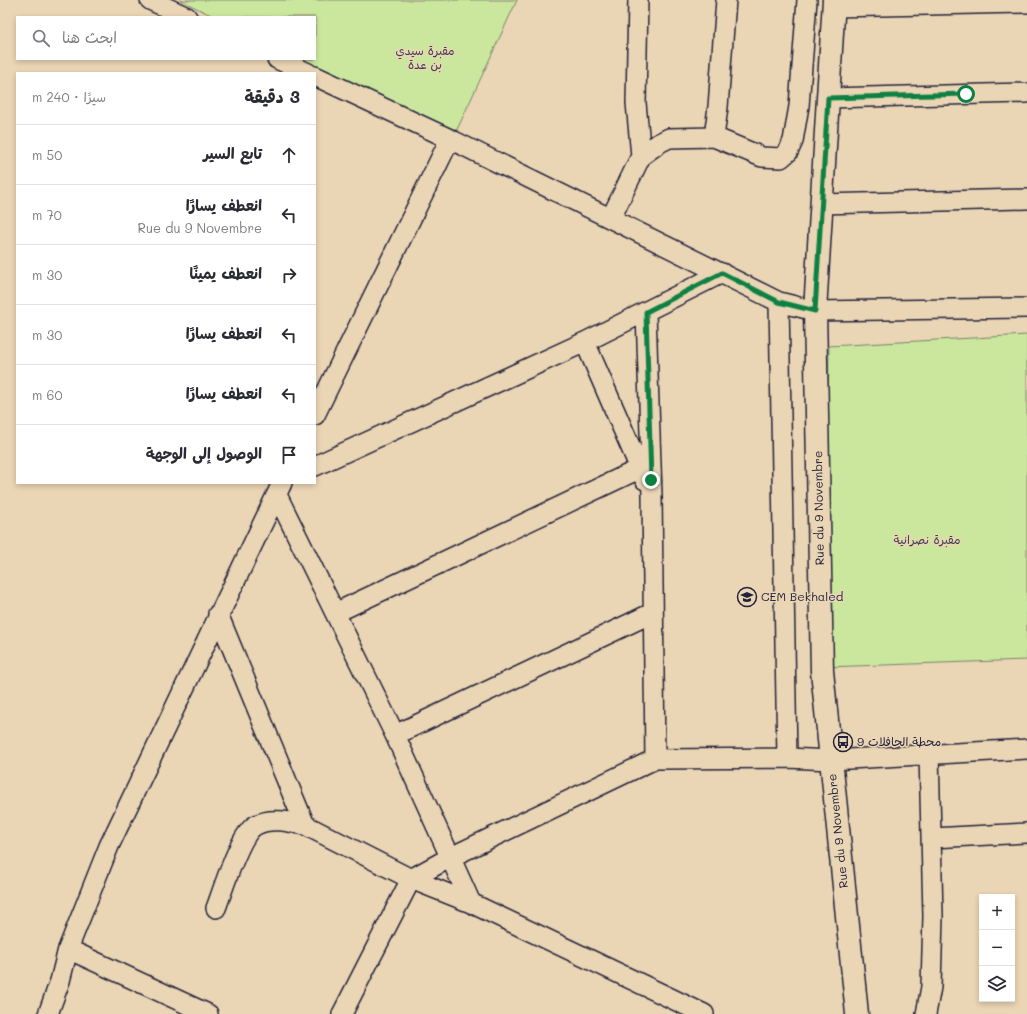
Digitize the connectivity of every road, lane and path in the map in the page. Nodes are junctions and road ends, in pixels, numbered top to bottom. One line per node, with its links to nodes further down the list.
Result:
1 (150, 0): 7 (street)
2 (638, 0): 15 (street)
3 (726, 0): 13 (street)
4 (807, 0): 13 (street)
5 (1027, 2): 6 (street)
6 (834, 4): 12 (main road, Rue du 9 Novembre)
7 (185, 16)
8 (279, 60): 9 (street)
9 (306, 72)
10 (316, 76): 14 (street)
11 (1027, 93): 12 (street)
12 (828, 98): 17 (main road, Rue du 9 Novembre)
13 (714, 137): 15 (street)
14 (450, 139): 18 (street); 25 (street)
15 (641, 156): 18 (street)
16 (1027, 200): 17 (street)
17 (821, 204): 22 (main road, Rue du 9 Novembre)
18 (611, 218): 19 (street)
19 (722, 273): 20 (street); 23 (street)
20 (779, 302): 22 (street); 36 (street)
21 (1027, 308): 22 (street)
22 (815, 311): 38 (main road, Rue du 9 Novembre)
23 (646, 312): 24 (street); 29 (street)
24 (585, 342): 26 (street); 27 (street)
25 (316, 413)
26 (316, 466)
27 (639, 469): 29 (street); 30 (street)
28 (279, 489): 30 (street); 32 (street)
29 (652, 495): 31 (street)
30 (335, 613): 33 (street)
31 (652, 613): 33 (street); 37 (street)
32 (218, 614): 39 (street); 46 (street)
33 (395, 735): 42 (street)
34 (1027, 749): 35 (street)
35 (928, 754): 38 (street); 41 (street)
36 (787, 758): 37 (street); 38 (street)
37 (655, 759): 42 (street)
38 (831, 760): 51 (main road, Rue du 9 Novembre)
39 (305, 825): 43 (street); 45 (street)
40 (1027, 832): 41 (street)
41 (932, 838): 52 (street)
42 (449, 858): 43 (street); 44 (street)
43 (411, 879): 44 (street); 49 (street)
44 (470, 903): 50 (street)
45 (216, 908)
46 (68, 948): 47 (street); 48 (street)
47 (48, 1014)
48 (208, 1014)
49 (342, 1014)
50 (704, 1014)
51 (857, 1014)
52 (926, 1014)

